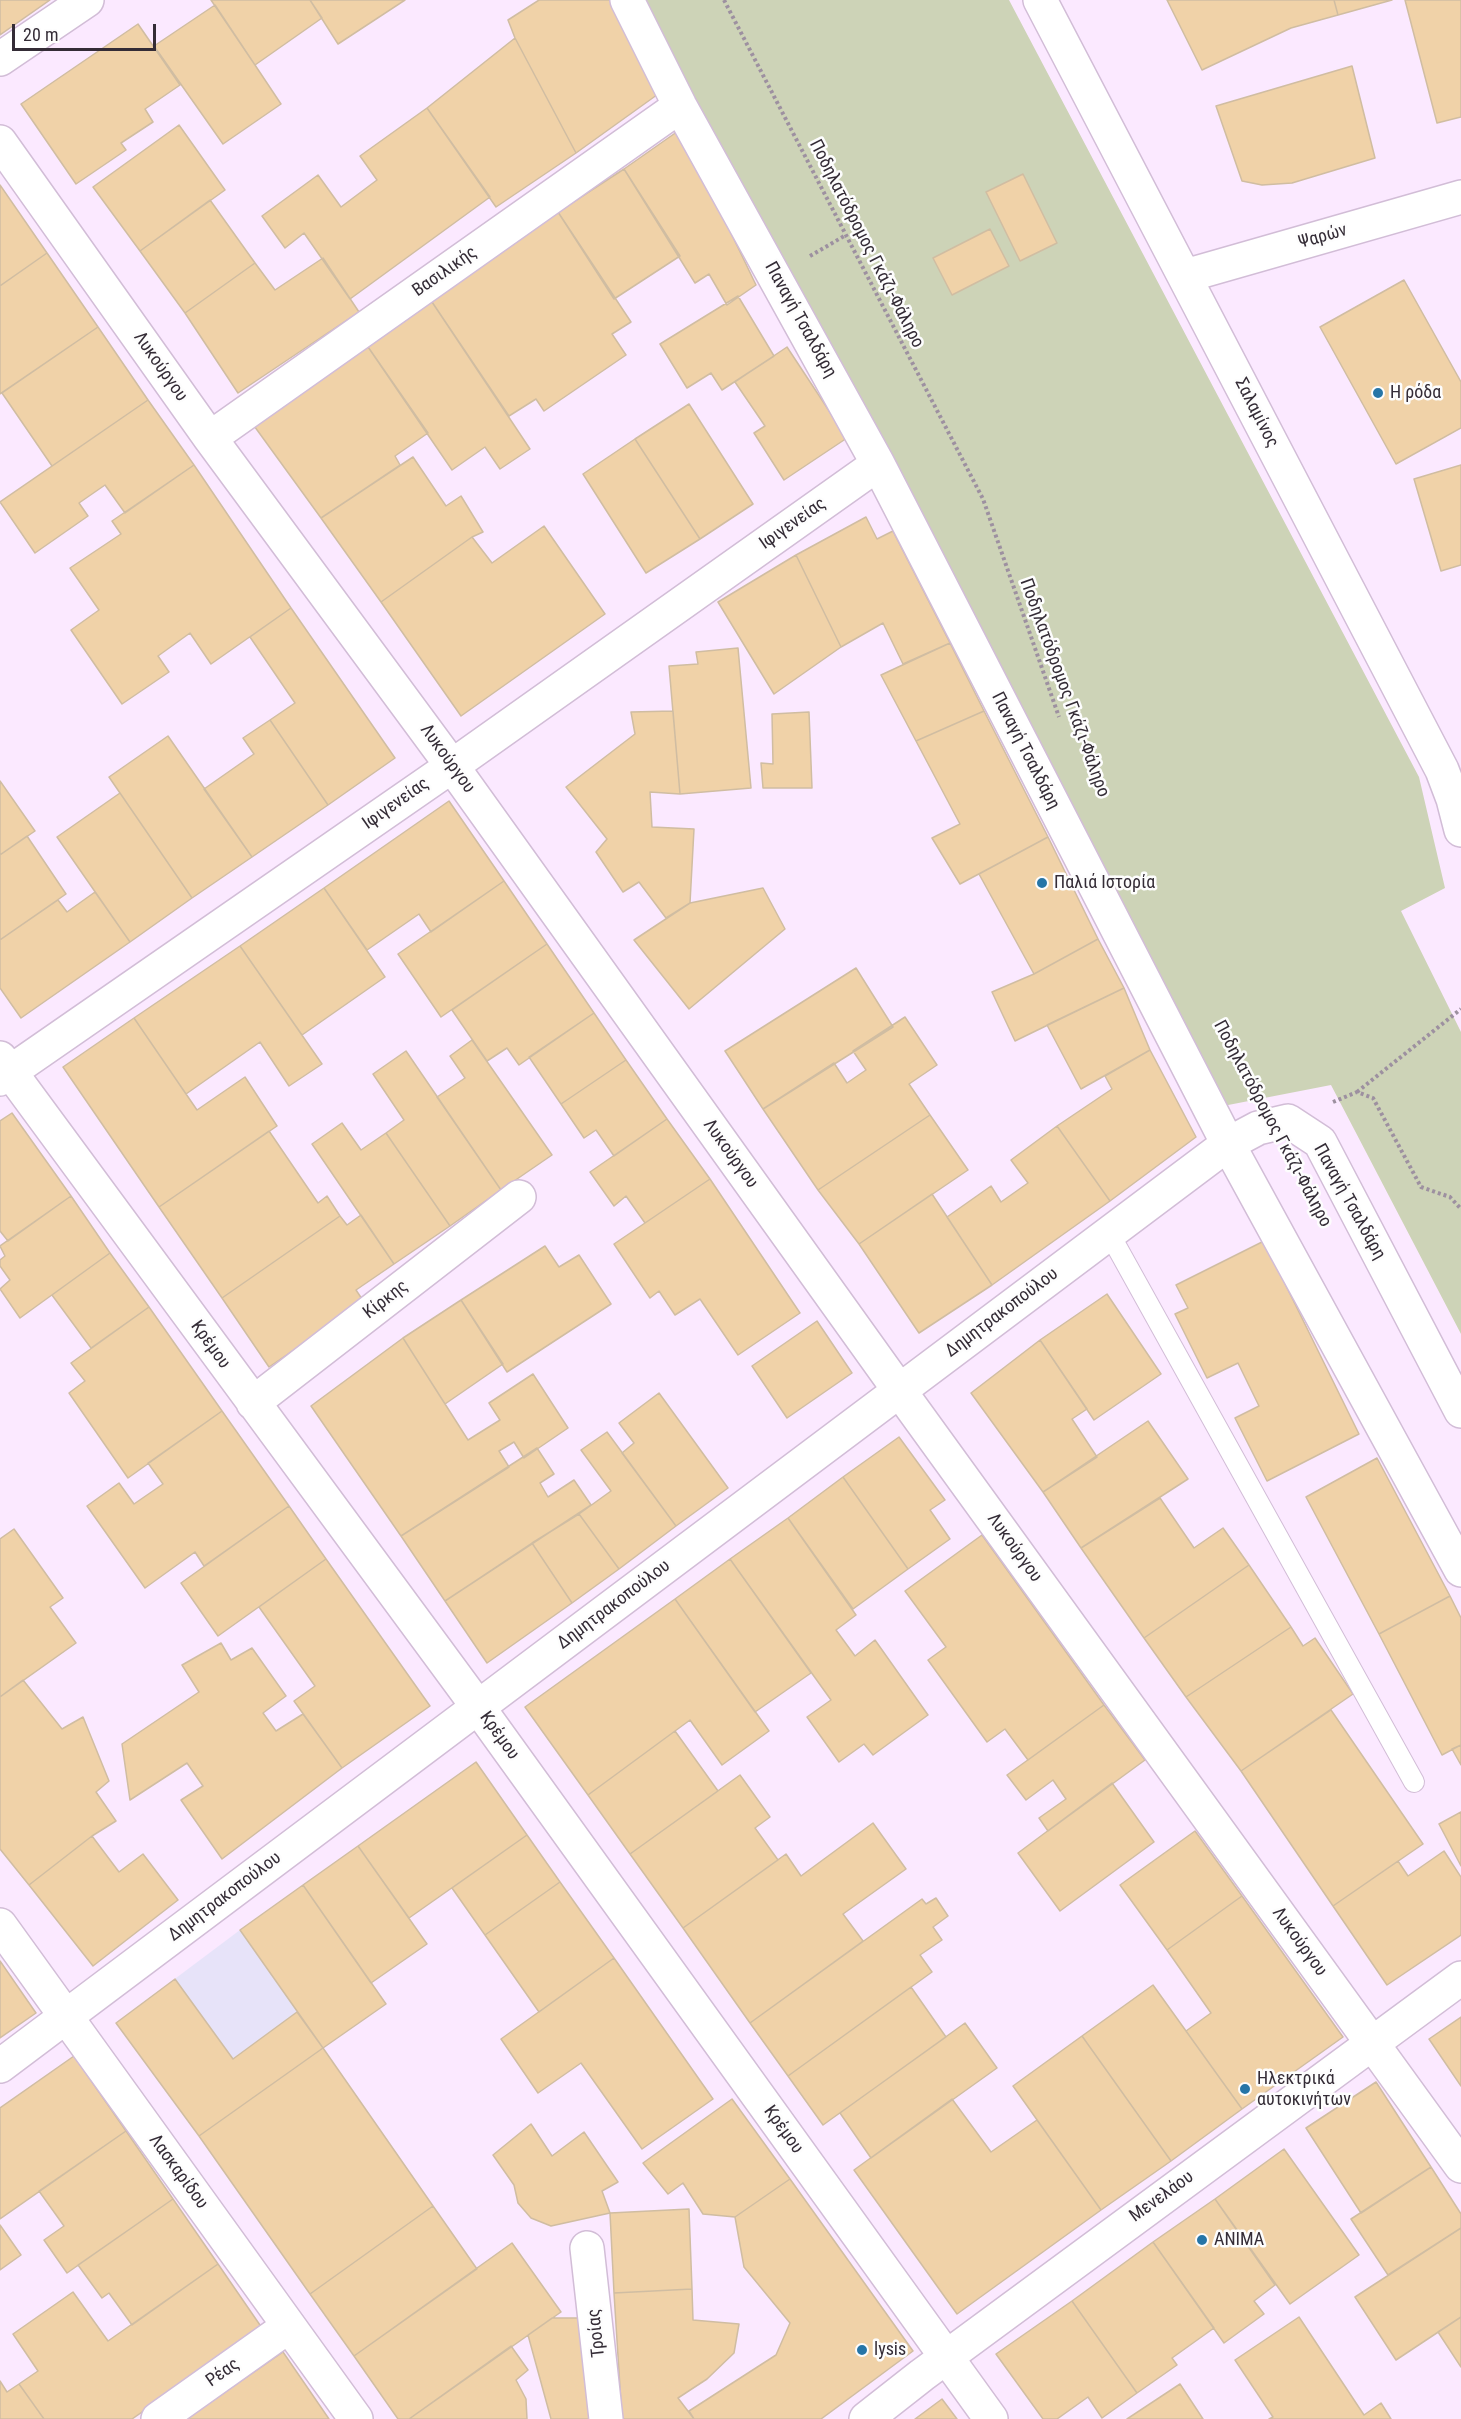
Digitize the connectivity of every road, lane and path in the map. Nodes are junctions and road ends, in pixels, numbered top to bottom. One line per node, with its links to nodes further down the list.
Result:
1 (87, 0): 5 (street)
2 (627, 0): 6 (street, Παναγή Τσαλδάρη)
3 (724, 0): 12 (path, Ποδηλατόδρομος Γκάζι-Φάληρο)
4 (1040, 0): 9 (street, Σαλαμίνος)
5 (0, 59)
6 (680, 106): 10 (street, Βασιλικής); 11 (street, Παναγή Τσαλδάρη)
7 (0, 142): 10 (street, Λυκούργου)
8 (1461, 197): 9 (street, Ψαρών)
9 (1185, 276): 14 (street, Σαλαμίνος)
10 (210, 438): 13 (street, Λυκούργου)
11 (878, 464): 13 (street, Ιφιγενείας); 19 (street, Παναγή Τσαλδάρη)
12 (1061, 725)
13 (452, 766): 16 (street, Ιφιγενείας); 23 (street, Λυκούργου)
14 (1461, 830)
15 (1461, 1009): 17 (path)
16 (3, 1069): 24 (street, Κρέμου)
17 (1357, 1092): 18 (path); 21 (path)
18 (1288, 1121): 19 (street); 25 (street, Παναγή Τσαλδάρη)
19 (1227, 1144): 22 (street, Δημητρακοπούλου); 26 (street, Παναγή Τσαλδάρη)
20 (519, 1197): 24 (street, Κίρκης)
21 (1461, 1209)
22 (1109, 1233): 23 (street, Δημητρακοπούλου); 28 (lane)
23 (899, 1390): 27 (street, Δημητρακοπούλου); 32 (street, Λυκούργου)
24 (253, 1403): 27 (street, Κρέμου)
25 (1461, 1411)
26 (1461, 1570)
27 (478, 1707): 31 (street, Δημητρακοπούλου); 37 (street, Κρέμου)
28 (1414, 1782)
29 (0, 1925): 31 (street, Λασκαρίδου)
30 (1461, 1978): 32 (street, Μενελάου)
31 (66, 2016): 33 (street, Δημητρακοπούλου); 36 (street, Λασκαρίδου)
32 (1372, 2042): 34 (street, Λυκούργου); 37 (street, Μενελάου)
33 (0, 2066)
34 (1461, 2166)
35 (587, 2248): 40 (street, Τροίας)
36 (289, 2326): 38 (street, Ρέας); 39 (street, Λασκαρίδου)
37 (946, 2356): 41 (street, Μενελάου); 42 (street, Κρέμου)
38 (158, 2419)
39 (356, 2419)
40 (606, 2419)
41 (866, 2419)
42 (991, 2419)

